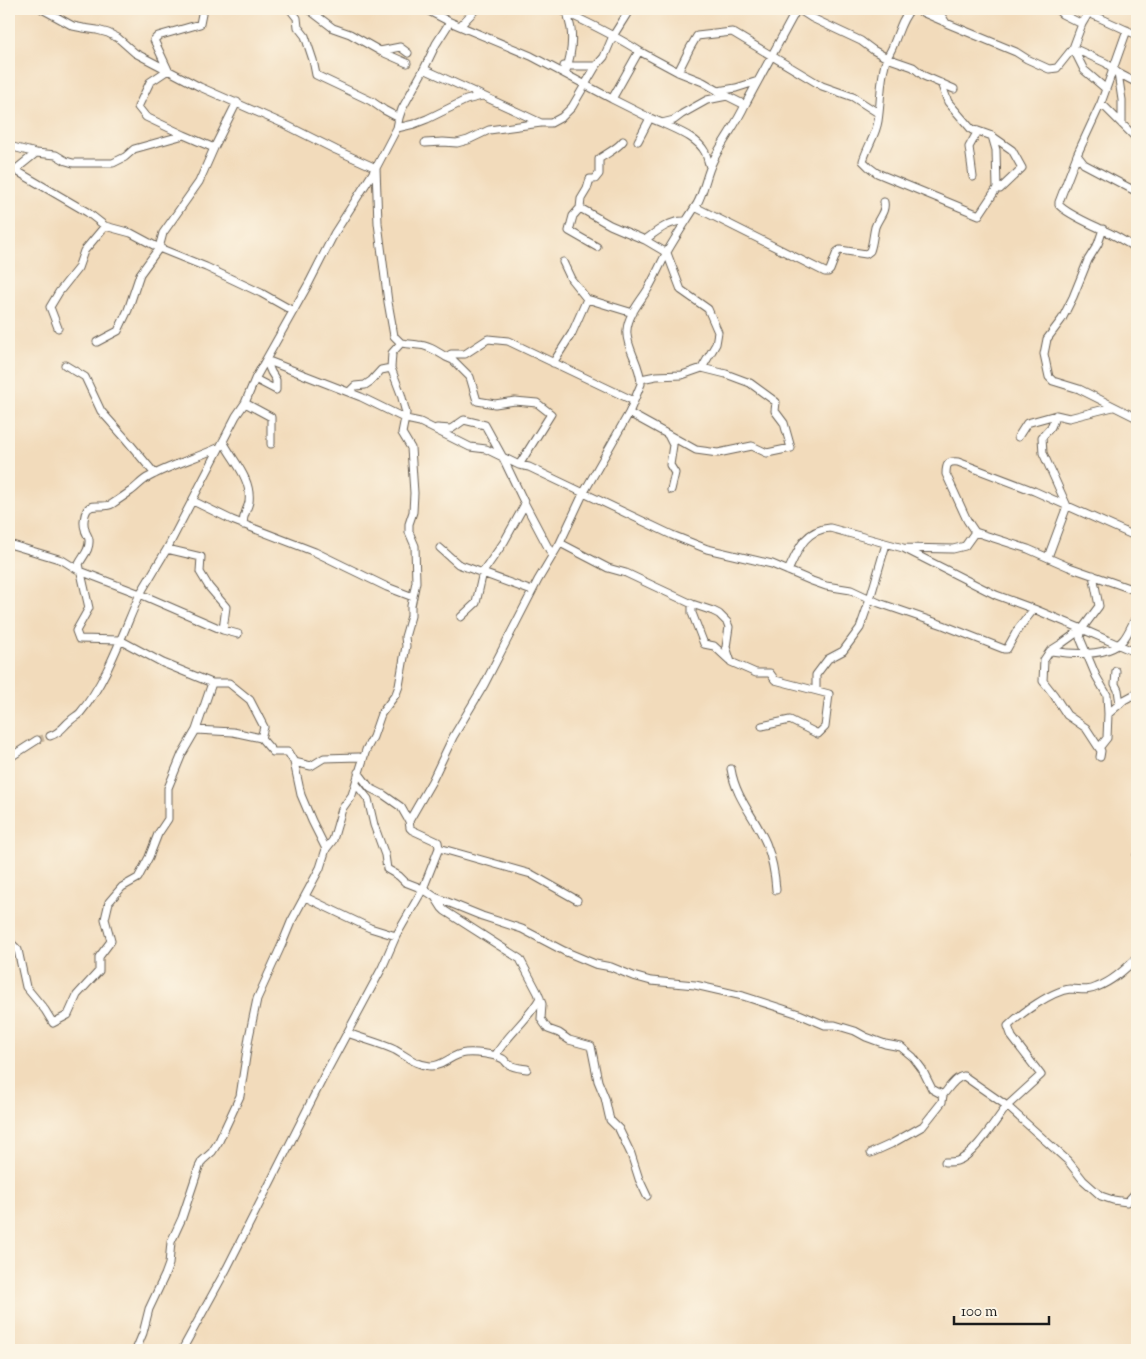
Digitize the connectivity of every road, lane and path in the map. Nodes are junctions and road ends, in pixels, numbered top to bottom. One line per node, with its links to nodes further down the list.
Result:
1 (42, 9): 34 (street)
2 (203, 9): 34 (street)
3 (290, 9): 52 (street)
4 (308, 9): 24 (street)
5 (476, 9): 19 (street)
6 (559, 9): 15 (street)
7 (630, 9): 22 (street)
8 (797, 9): 27 (street); 28 (street)
9 (911, 9): 28 (street)
10 (915, 9): 17 (street)
11 (937, 9): 17 (street)
12 (1057, 9): 18 (street)
13 (428, 10): 16 (street)
14 (1090, 11): 18 (street); 20 (street)
15 (568, 13): 22 (street); 30 (street)
16 (450, 22): 19 (street); 33 (street)
17 (946, 23): 23 (street)
18 (1082, 24): 23 (street)
19 (460, 26): 32 (street)
20 (1127, 30): 21 (street); 35 (street)
21 (1137, 35)
22 (613, 36): 25 (street); 31 (street)
23 (1072, 48): 35 (street); 43 (street)
24 (380, 51): 26 (street); 29 (street)
25 (639, 51): 36 (street); 47 (street)
26 (408, 53)
27 (772, 56): 36 (street); 38 (street); 51 (street)
28 (887, 58): 39 (street); 51 (street)
29 (407, 63)
30 (568, 66): 31 (street); 32 (street); 37 (street)
31 (596, 66): 41 (street)
32 (555, 67): 37 (street)
33 (424, 69): 45 (street); 52 (street)
34 (168, 70): 48 (street); 59 (street)
35 (1116, 71): 40 (street); 43 (street); 56 (street)
36 (678, 72): 44 (street)
37 (565, 74): 41 (street)
38 (758, 81): 44 (street); 50 (street)
39 (941, 83): 42 (street); 58 (street)
40 (1137, 83)
41 (585, 85): 47 (street); 54 (street)
42 (954, 89)
43 (1106, 89): 49 (street)
44 (718, 91): 46 (street)
45 (482, 96): 54 (street); 57 (street)
46 (727, 96): 50 (street); 55 (street)
47 (612, 99): 53 (street)
48 (237, 102): 66 (street); 70 (street)
49 (1101, 103): 56 (street); 68 (street)
50 (745, 105): 69 (street)
51 (878, 113): 73 (street)
52 (399, 118): 57 (street)
53 (650, 118): 55 (street); 63 (street)
54 (541, 123): 64 (street)
55 (662, 123): 69 (street)
56 (1122, 124): 61 (street)
57 (397, 128): 70 (street)
58 (978, 131): 60 (street); 72 (street)
59 (184, 135): 66 (street); 67 (street)
60 (992, 136): 73 (street); 73 (street)
61 (1137, 138)
62 (622, 141): 77 (street)
63 (638, 141)
64 (425, 143)
65 (9, 146): 67 (street)
66 (214, 148): 83 (street)
67 (36, 153): 71 (street)
68 (1077, 155): 74 (street); 80 (street)
69 (710, 167): 76 (street)
70 (376, 168): 88 (street); 92 (street)
71 (12, 170): 79 (street)
72 (973, 177)
73 (997, 188)
74 (1137, 192)
75 (884, 202): 76 (street)
76 (695, 207): 78 (street)
77 (580, 208): 81 (street); 82 (street)
78 (686, 221): 81 (street); 85 (street)
79 (105, 226): 83 (street); 90 (street)
80 (1103, 229): 84 (street); 104 (street)
81 (644, 240): 85 (street)
82 (596, 247)
83 (159, 248): 88 (street); 91 (street)
84 (1137, 249)
85 (667, 252): 89 (street); 98 (street)
86 (563, 262): 87 (street)
87 (587, 299): 89 (street); 95 (street)
88 (294, 311): 94 (street)
89 (633, 313): 100 (street)
90 (58, 328)
91 (97, 342)
92 (401, 343): 93 (street); 97 (street)
93 (446, 357): 95 (street); 117 (street)
94 (266, 360): 99 (street); 99 (street); 101 (street)
95 (553, 363): 102 (street)
96 (65, 365): 118 (street)
97 (391, 368): 101 (street); 109 (street)
98 (702, 368): 100 (street); 112 (street)
99 (255, 379): 103 (street)
100 (641, 379): 102 (street)
101 (349, 392): 109 (street)
102 (634, 401): 105 (street)
103 (245, 403): 114 (street); 115 (street)
104 (1114, 407): 107 (street); 108 (street)
105 (629, 413): 112 (street); 120 (street)
106 (1056, 415): 107 (street); 110 (street); 113 (street)
107 (1069, 418): 110 (street)
108 (1137, 418)
109 (406, 419): 111 (street); 142 (street)
110 (1051, 426): 123 (street)
111 (433, 428): 116 (street); 116 (street)
112 (668, 435): 119 (street)
113 (1018, 437)
114 (221, 444): 118 (street); 121 (street); 124 (street)
115 (271, 444)
116 (502, 456): 117 (street); 122 (street)
117 (520, 465): 120 (street)
118 (155, 474): 135 (street)
119 (671, 490)
120 (584, 494): 127 (street); 136 (street)
121 (193, 501): 124 (street); 132 (street)
122 (525, 504): 133 (street); 137 (street)
123 (1067, 506): 125 (street); 126 (street); 134 (street)
124 (243, 524): 142 (street)
125 (975, 532): 131 (street); 134 (street)
126 (1137, 537)
127 (560, 543): 133 (street); 144 (street)
128 (9, 544): 135 (street)
129 (886, 544): 131 (street); 136 (street); 143 (street)
130 (440, 548): 137 (street)
131 (903, 548): 145 (street)
132 (167, 550): 141 (street); 149 (street)
133 (552, 555): 139 (street)
134 (1048, 557): 138 (street)
135 (80, 571): 141 (street); 151 (street)
136 (788, 571): 143 (street)
137 (483, 572): 139 (street); 147 (street)
138 (1093, 575): 140 (street); 148 (street)
139 (532, 591): 176 (street)
140 (1137, 591)
141 (140, 594): 149 (street); 151 (street)
142 (413, 597): 171 (street)
143 (870, 599): 145 (street); 159 (street)
144 (692, 604): 156 (street); 156 (street)
145 (1034, 610): 148 (street)
146 (1137, 616): 152 (street)
147 (461, 617)
148 (1082, 629): 152 (street); 153 (street); 154 (street)
149 (223, 630): 150 (street)
150 (238, 634)
151 (120, 640): 158 (street); 165 (street)
152 (1118, 645): 154 (street); 155 (street)
153 (1050, 651): 154 (street); 168 (street)
154 (1086, 653): 162 (street)
155 (1137, 653)
156 (731, 662): 159 (street)
157 (1116, 671): 161 (street)
158 (212, 683): 164 (street); 166 (street)
159 (816, 690): 163 (street)
160 (1137, 693): 161 (street)
161 (1120, 704): 162 (street)
162 (1108, 714): 168 (street)
163 (762, 726)
164 (196, 730): 166 (street); 185 (street)
165 (50, 736)
166 (261, 738): 172 (street)
167 (36, 740): 170 (street)
168 (1099, 748): 169 (street)
169 (1100, 757)
170 (9, 758)
171 (362, 760): 172 (street); 174 (street)
172 (294, 762): 178 (street)
173 (731, 768): 180 (street)
174 (358, 772): 175 (street); 176 (street)
175 (356, 784): 178 (street); 179 (street)
176 (409, 821): 177 (street)
177 (439, 848): 179 (street); 183 (street)
178 (326, 849): 181 (street)
179 (423, 889): 182 (street); 184 (street)
180 (776, 890)
181 (304, 897): 184 (street); 197 (street)
182 (435, 897): 187 (street); 191 (street)
183 (577, 900)
184 (396, 936): 188 (street)
185 (9, 941)
186 (1137, 958): 192 (street)
187 (540, 998): 189 (street); 196 (street)
188 (348, 1033): 189 (street); 198 (street)
189 (495, 1056): 190 (street)
190 (527, 1069)
191 (943, 1095): 192 (street); 193 (street)
192 (1007, 1106): 194 (street); 195 (street)
193 (870, 1153)
194 (945, 1162)
195 (1137, 1191)
196 (647, 1196)
197 (136, 1350)
198 (182, 1350)

